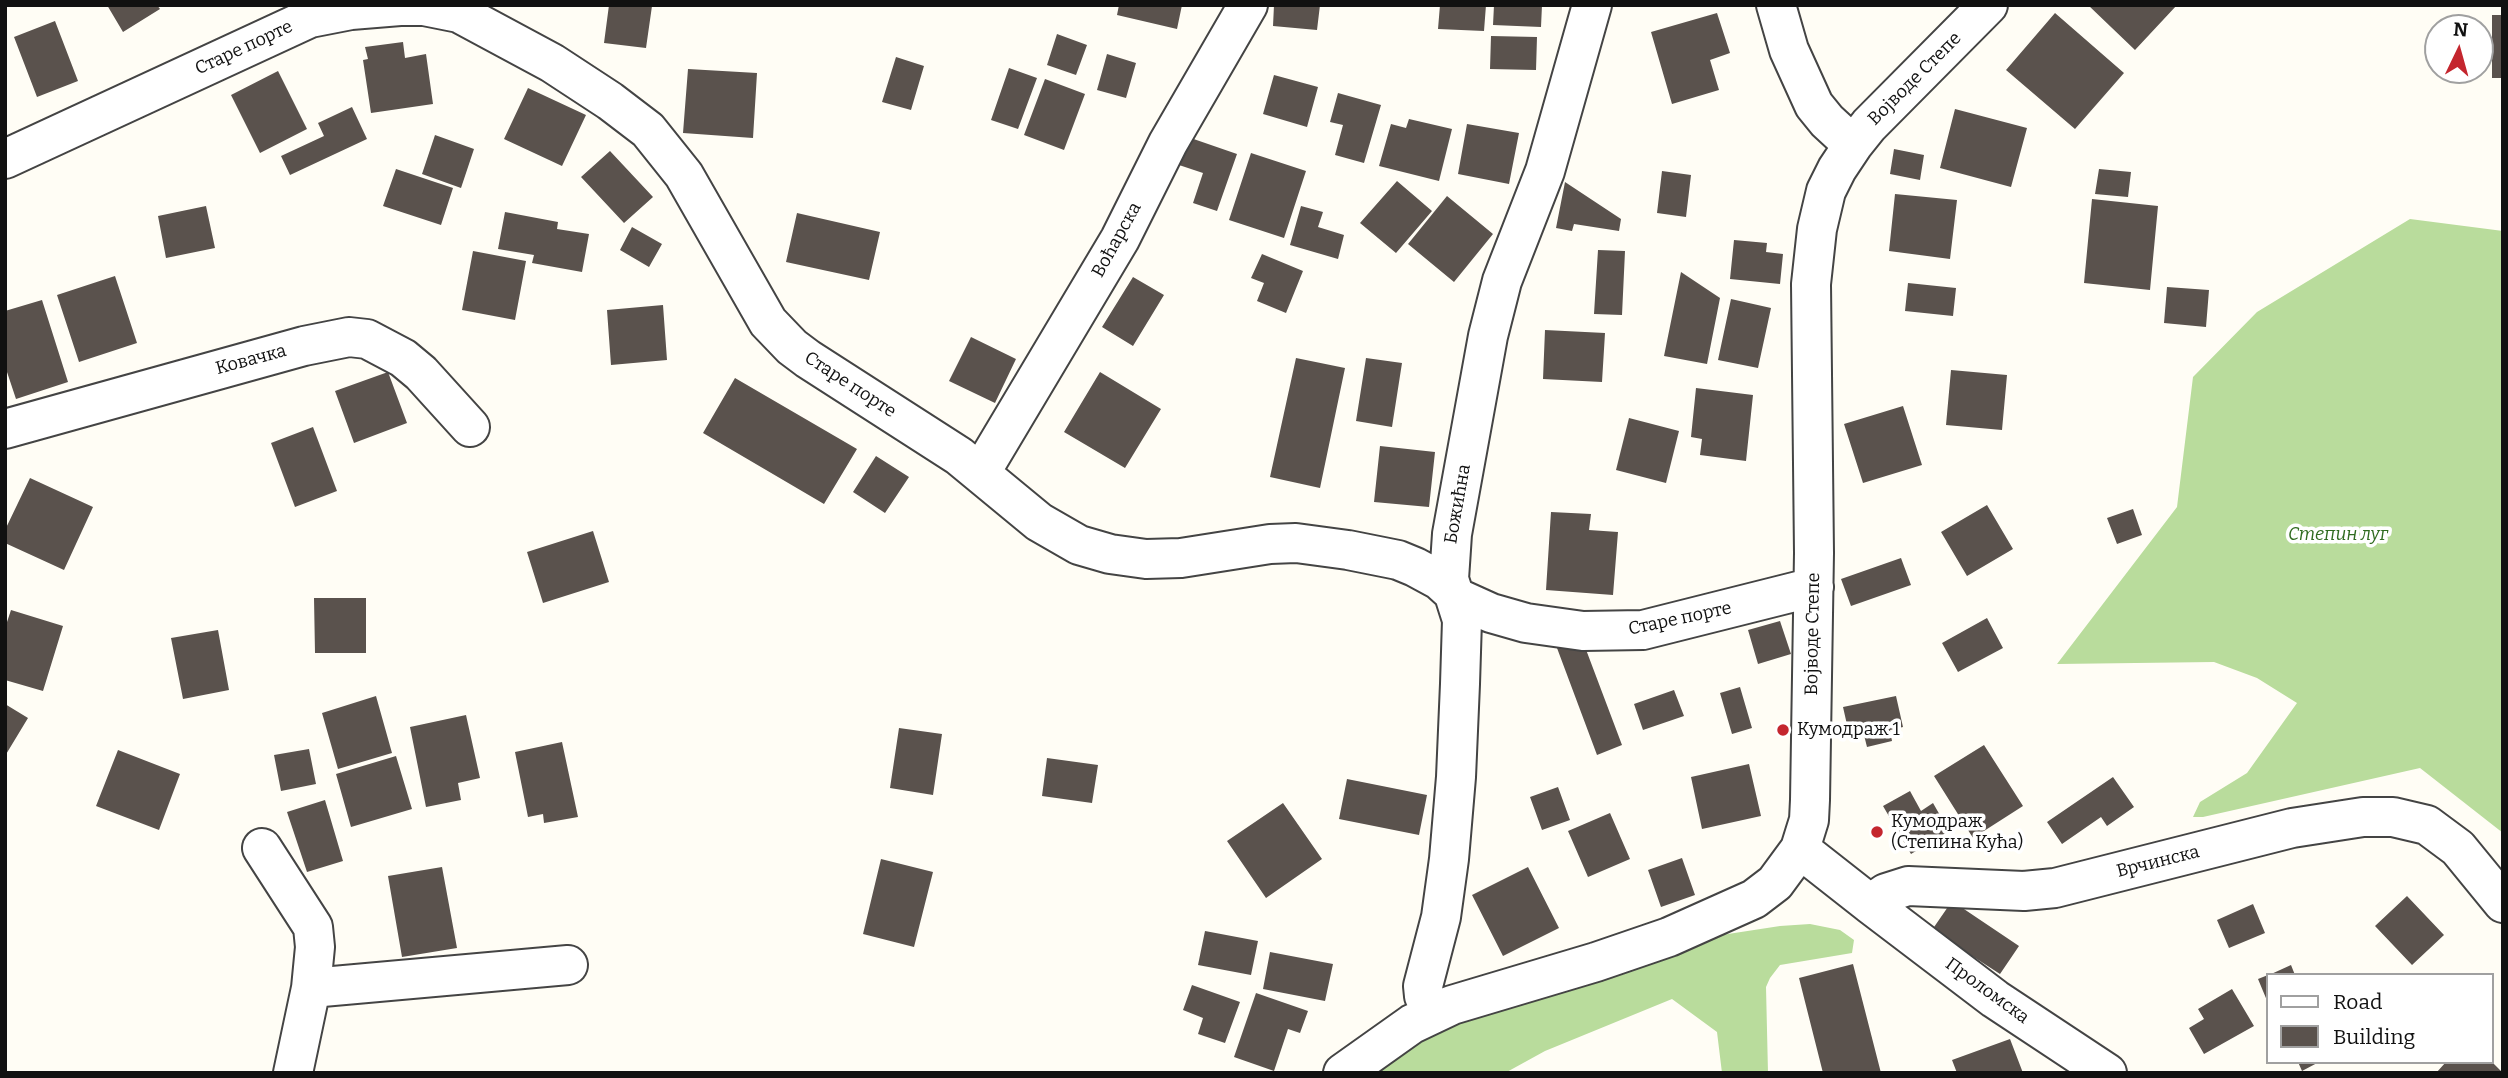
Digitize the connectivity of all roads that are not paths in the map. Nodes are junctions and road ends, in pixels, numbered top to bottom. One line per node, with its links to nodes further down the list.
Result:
1 (1248, 5): 11 (street, Воћарска)
2 (1592, 5): 13 (street, Божићна)
3 (1776, 5): 7 (street)
4 (1988, 5): 7 (street, Војводе Степе)
5 (461, 9): 6 (street, Старе порте); 11 (street, Старе порте)
6 (275, 18): 8 (street, Старе порте)
7 (1853, 145): 12 (street, Војводе Степе)
8 (5, 159)
9 (470, 427): 10 (street, Ковачка)
10 (5, 429)
11 (981, 472): 13 (street, Старе порте)
12 (1814, 587): 13 (street, Старе порте); 15 (street, Војводе Степе)
13 (1452, 593): 20 (street, Божићна)
14 (262, 848): 19 (street)
15 (1801, 849): 17 (street); 20 (street, Војводе Степе)
16 (2503, 903): 17 (street, Врчинска)
17 (1870, 904): 23 (street, Проломска)
18 (568, 965): 19 (street)
19 (311, 988): 21 (street)
20 (1432, 1014): 22 (street, Војводе Степе)
21 (293, 1073)
22 (1343, 1073)
23 (2107, 1073)

